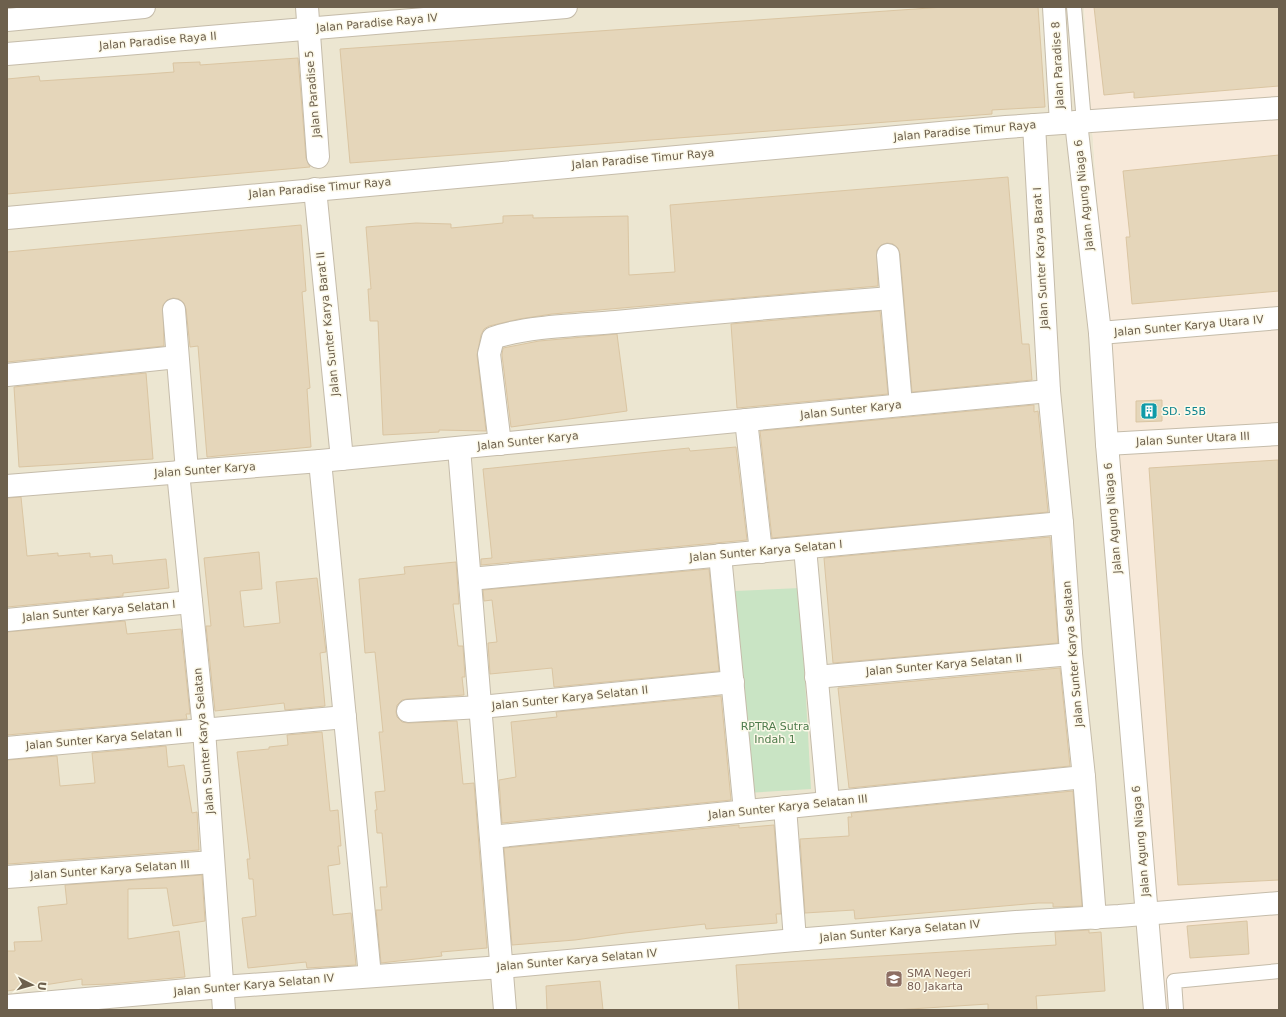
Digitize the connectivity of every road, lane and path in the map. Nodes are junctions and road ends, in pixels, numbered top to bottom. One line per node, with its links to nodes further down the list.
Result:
1 (144, 7): 8 (street)
2 (307, 7): 9 (street, Jalan Paradise 5)
3 (566, 7): 7 (street, Jalan Paradise Raya IV)
4 (1054, 7): 12 (street, Jalan Paradise 8)
5 (1074, 7): 12 (lane)
6 (7, 10): 8 (street)
7 (461, 11): 9 (street, Jalan Paradise Raya IV)
8 (7, 20)
9 (308, 28): 10 (street, Jalan Paradise Raya II); 14 (street, Jalan Paradise 5)
10 (7, 54)
11 (1279, 108): 12 (street, Jalan Paradise Timur Raya)
12 (1074, 122): 13 (street, Jalan Paradise Timur Raya); 21 (street, Jalan Agung Niaga 6)
13 (1034, 126): 15 (street, Jalan Paradise Timur Raya); 24 (street, Jalan Sunter Karya Barat I)
14 (318, 157)
15 (315, 189): 16 (street, Jalan Paradise Timur Raya); 31 (street, Jalan Sunter Karya Barat II)
16 (7, 218)
17 (888, 255): 18 (street)
18 (891, 298): 25 (street); 28 (street)
19 (174, 310): 22 (street, Jalan Sunter Karya Selatan)
20 (1279, 318): 21 (street, Jalan Sunter Karya Utara IV)
21 (1100, 333): 29 (street, Jalan Agung Niaga 6)
22 (177, 357): 23 (street); 33 (street, Jalan Sunter Karya Selatan)
23 (7, 375)
24 (1049, 391): 25 (street, Jalan Sunter Karya); 35 (street, Jalan Sunter Karya Selatan)
25 (901, 405): 26 (street, Jalan Sunter Karya)
26 (746, 420): 28 (street, Jalan Sunter Karya); 37 (street)
27 (1279, 434): 29 (street, Jalan Sunter Utara III)
28 (500, 444): 30 (street, Jalan Sunter Karya)
29 (1107, 444): 58 (street, Jalan Agung Niaga 6)
30 (460, 448): 31 (street, Jalan Sunter Karya); 39 (street)
31 (342, 459): 32 (street, Jalan Sunter Karya)
32 (320, 461): 33 (street, Jalan Sunter Karya); 47 (street)
33 (183, 472): 34 (street, Jalan Sunter Karya); 40 (street, Jalan Sunter Karya Selatan)
34 (7, 486)
35 (1062, 524): 36 (street, Jalan Sunter Karya Selatan I); 42 (street, Jalan Sunter Karya Selatan)
36 (805, 548): 37 (street, Jalan Sunter Karya Selatan I); 43 (street)
37 (761, 552): 38 (street, Jalan Sunter Karya Selatan I)
38 (720, 555): 39 (street, Jalan Sunter Karya Selatan I); 44 (street)
39 (470, 580): 45 (street)
40 (191, 602): 41 (street, Jalan Sunter Karya Selatan I); 48 (street, Jalan Sunter Karya Selatan)
41 (7, 620)
42 (1071, 654): 43 (street, Jalan Sunter Karya Selatan II); 50 (street, Jalan Sunter Karya Selatan)
43 (816, 676): 51 (street)
44 (733, 682): 45 (street, Jalan Sunter Karya Selatan II); 53 (street)
45 (481, 707): 46 (street, Jalan Sunter Karya Selatan II); 54 (street)
46 (408, 711)
47 (345, 717): 48 (street, Jalan Sunter Karya Selatan II); 63 (street)
48 (204, 730): 49 (street, Jalan Sunter Karya Selatan II); 55 (street, Jalan Sunter Karya Selatan)
49 (7, 748)
50 (1084, 776): 51 (street, Jalan Sunter Karya Selatan III); 59 (street, Jalan Sunter Karya Selatan)
51 (828, 802): 52 (street, Jalan Sunter Karya Selatan III)
52 (785, 807): 53 (street, Jalan Sunter Karya Selatan III); 60 (street)
53 (746, 812): 54 (street, Jalan Sunter Karya Selatan III)
54 (491, 837): 61 (street)
55 (214, 862): 56 (street, Jalan Sunter Karya Selatan III); 64 (street, Jalan Sunter Karya Selatan)
56 (7, 877)
57 (1279, 903): 58 (street, Jalan Sunter Karya Selatan IV)
58 (1148, 914): 59 (street, Jalan Sunter Karya Selatan IV); 68 (street)
59 (1095, 918): 60 (street, Jalan Sunter Karya Selatan IV)
60 (795, 940): 61 (street, Jalan Sunter Karya Selatan IV)
61 (502, 967): 63 (street, Jalan Sunter Karya Selatan IV); 67 (street)
62 (1279, 971): 69 (lane)
63 (370, 976): 64 (street, Jalan Sunter Karya Selatan IV)
64 (222, 986): 65 (street, Jalan Sunter Karya Selatan IV); 66 (street, Jalan Sunter Karya Selatan)
65 (7, 1006)
66 (224, 1010)
67 (505, 1010)
68 (1155, 1010)
69 (1176, 1010)

